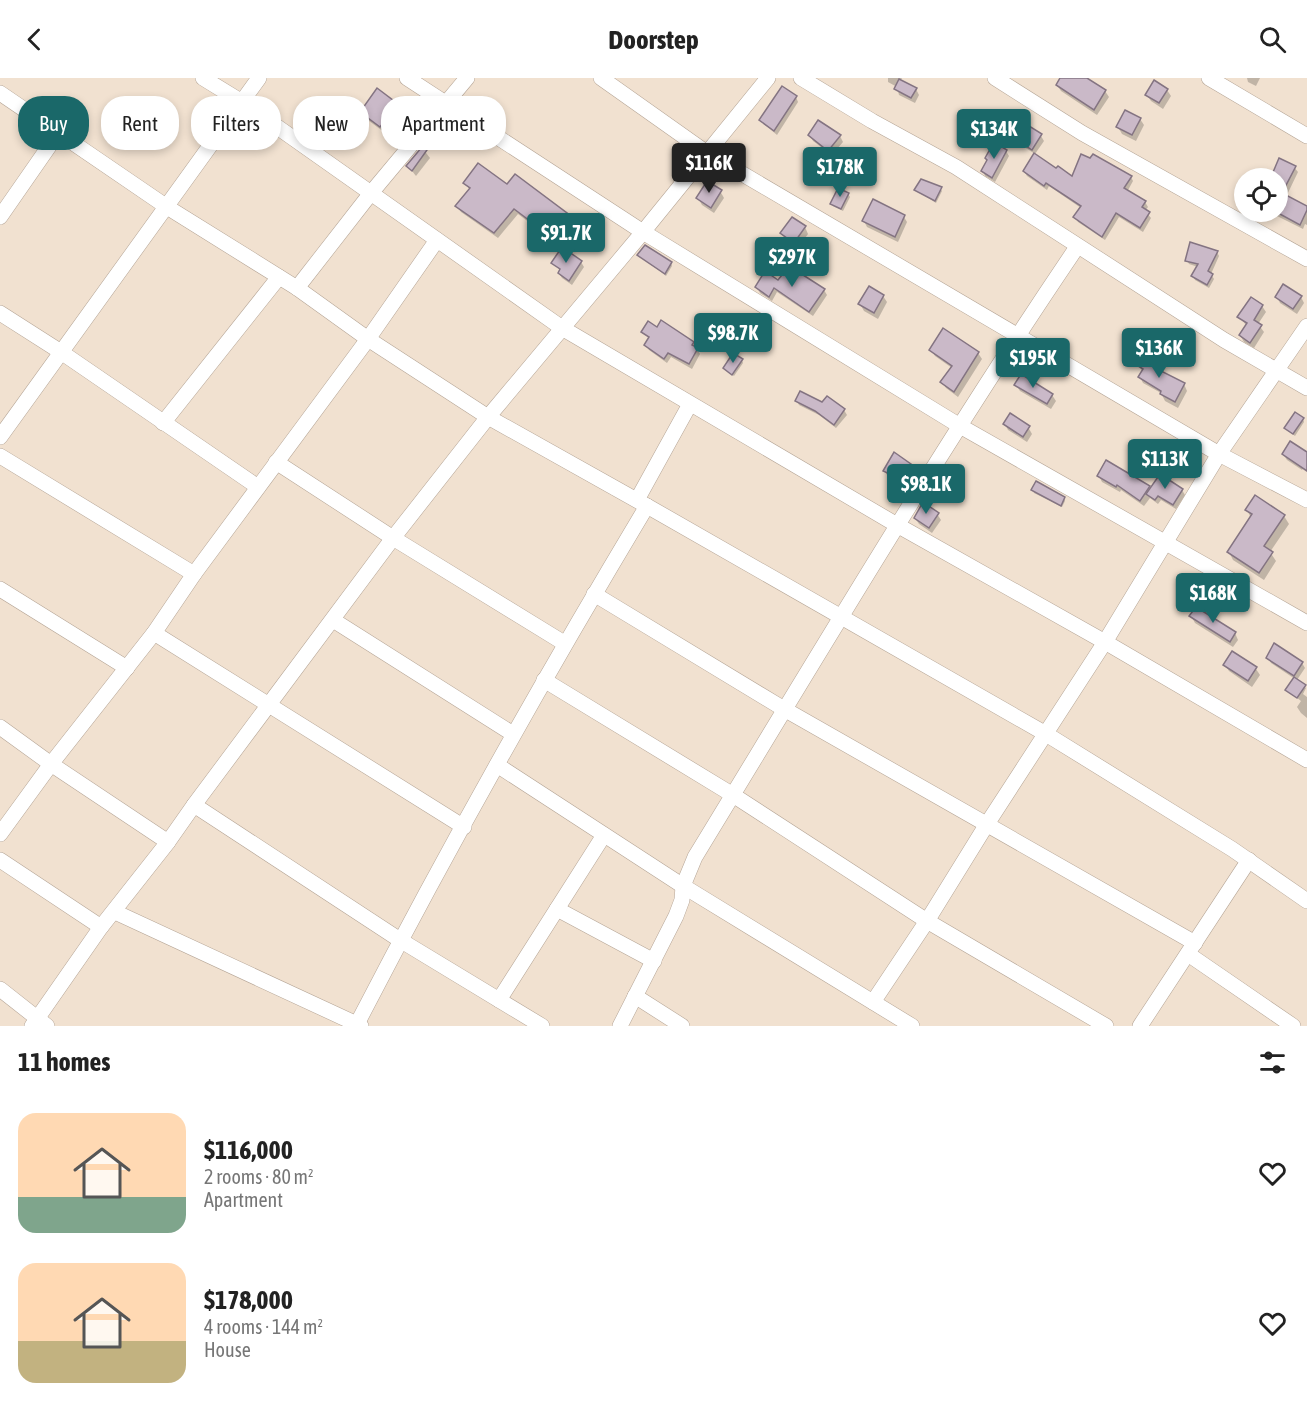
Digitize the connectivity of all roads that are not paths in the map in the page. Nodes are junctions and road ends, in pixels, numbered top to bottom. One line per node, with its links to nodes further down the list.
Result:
1 (203, 78): 11 (street)
2 (259, 78): 12 (street)
3 (407, 78): 13 (street)
4 (467, 78): 14 (street)
5 (601, 78): 23 (street)
6 (768, 78): 23 (street)
7 (801, 78): 29 (street)
8 (995, 78): 30 (street)
9 (1209, 78): 17 (street)
10 (0, 93): 15 (street)
11 (232, 96)
12 (246, 96)
13 (436, 96)
14 (453, 96)
15 (18, 105)
16 (281, 130): 24 (street)
17 (1307, 136)
18 (506, 142): 27 (street)
19 (47, 150): 26 (street)
20 (85, 150): 25 (street)
21 (208, 150): 25 (street)
22 (407, 150): 24 (street)
23 (706, 153): 27 (street); 36 (street)
24 (371, 193): 28 (street); 32 (street)
25 (167, 207): 31 (street); 38 (street)
26 (0, 217)
27 (643, 232): 35 (street); 44 (street)
28 (437, 240): 35 (street); 37 (street)
29 (1077, 247): 36 (street); 39 (street)
30 (1307, 260)
31 (279, 277): 32 (street); 43 (street)
32 (297, 288): 37 (street)
33 (0, 313): 38 (street)
34 (1307, 326): 39 (street)
35 (562, 328): 41 (street); 42 (street)
36 (1016, 336): 44 (street); 46 (street)
37 (368, 339): 42 (street); 48 (street)
38 (61, 352): 43 (street); 45 (street)
39 (1277, 371): 40 (street); 46 (street)
40 (1307, 388)
41 (690, 404): 51 (street); 52 (street)
42 (488, 417): 51 (street); 53 (street)
43 (163, 423): 49 (street)
44 (960, 426): 52 (street); 54 (street)
45 (0, 437)
46 (1219, 454): 50 (street); 54 (street)
47 (0, 456): 55 (street)
48 (276, 462): 49 (street); 53 (street)
49 (258, 487): 55 (street)
50 (1307, 500)
51 (642, 503): 57 (street); 58 (street)
52 (897, 525): 58 (street); 62 (street)
53 (393, 538): 59 (street); 63 (street)
54 (1166, 543): 60 (street); 62 (street)
55 (194, 574): 61 (street)
56 (0, 589): 64 (street)
57 (594, 594): 63 (street); 67 (street)
58 (841, 617): 67 (street); 70 (street)
59 (333, 620): 66 (street); 69 (street)
60 (1307, 622)
61 (154, 633): 64 (street); 66 (street)
62 (1106, 642): 70 (street); 71 (street)
63 (564, 643): 65 (street)
64 (127, 668): 72 (street)
65 (544, 680): 69 (street); 74 (street)
66 (268, 706): 75 (street); 77 (street)
67 (784, 709): 74 (street); 76 (street)
68 (0, 727): 72 (street)
69 (513, 734): 73 (street)
70 (1046, 734): 76 (street); 82 (street)
71 (1307, 760)
72 (51, 764): 78 (street); 80 (street)
73 (497, 765): 77 (street); 79 (street)
74 (733, 795): 83 (street); 87 (street)
75 (194, 805): 80 (street); 89 (street)
76 (987, 824): 87 (street); 90 (street)
77 (464, 827): 89 (street)
78 (0, 834)
79 (604, 835): 83 (street); 85 (street)
80 (168, 842): 86 (street)
81 (0, 860): 88 (street)
82 (1249, 860): 84 (street); 90 (street)
83 (683, 886): 91 (street); 95 (street)
84 (1307, 901)
85 (557, 909): 91 (street); 94 (street)
86 (115, 912): 88 (street); 97 (street)
87 (927, 921): 95 (street); 102 (street)
88 (101, 927): 96 (street)
89 (400, 940): 94 (street); 97 (street)
90 (1192, 949): 103 (street); 104 (street)
91 (654, 961): 93 (street)
92 (0, 989): 96 (street)
93 (635, 996): 99 (street); 100 (street)
94 (499, 1000): 98 (street)
95 (873, 1002): 101 (street)
96 (38, 1024)
97 (358, 1025)
98 (542, 1026)
99 (620, 1026)
100 (682, 1026)
101 (912, 1026)
102 (1106, 1026)
103 (1140, 1026)
104 (1293, 1026)

